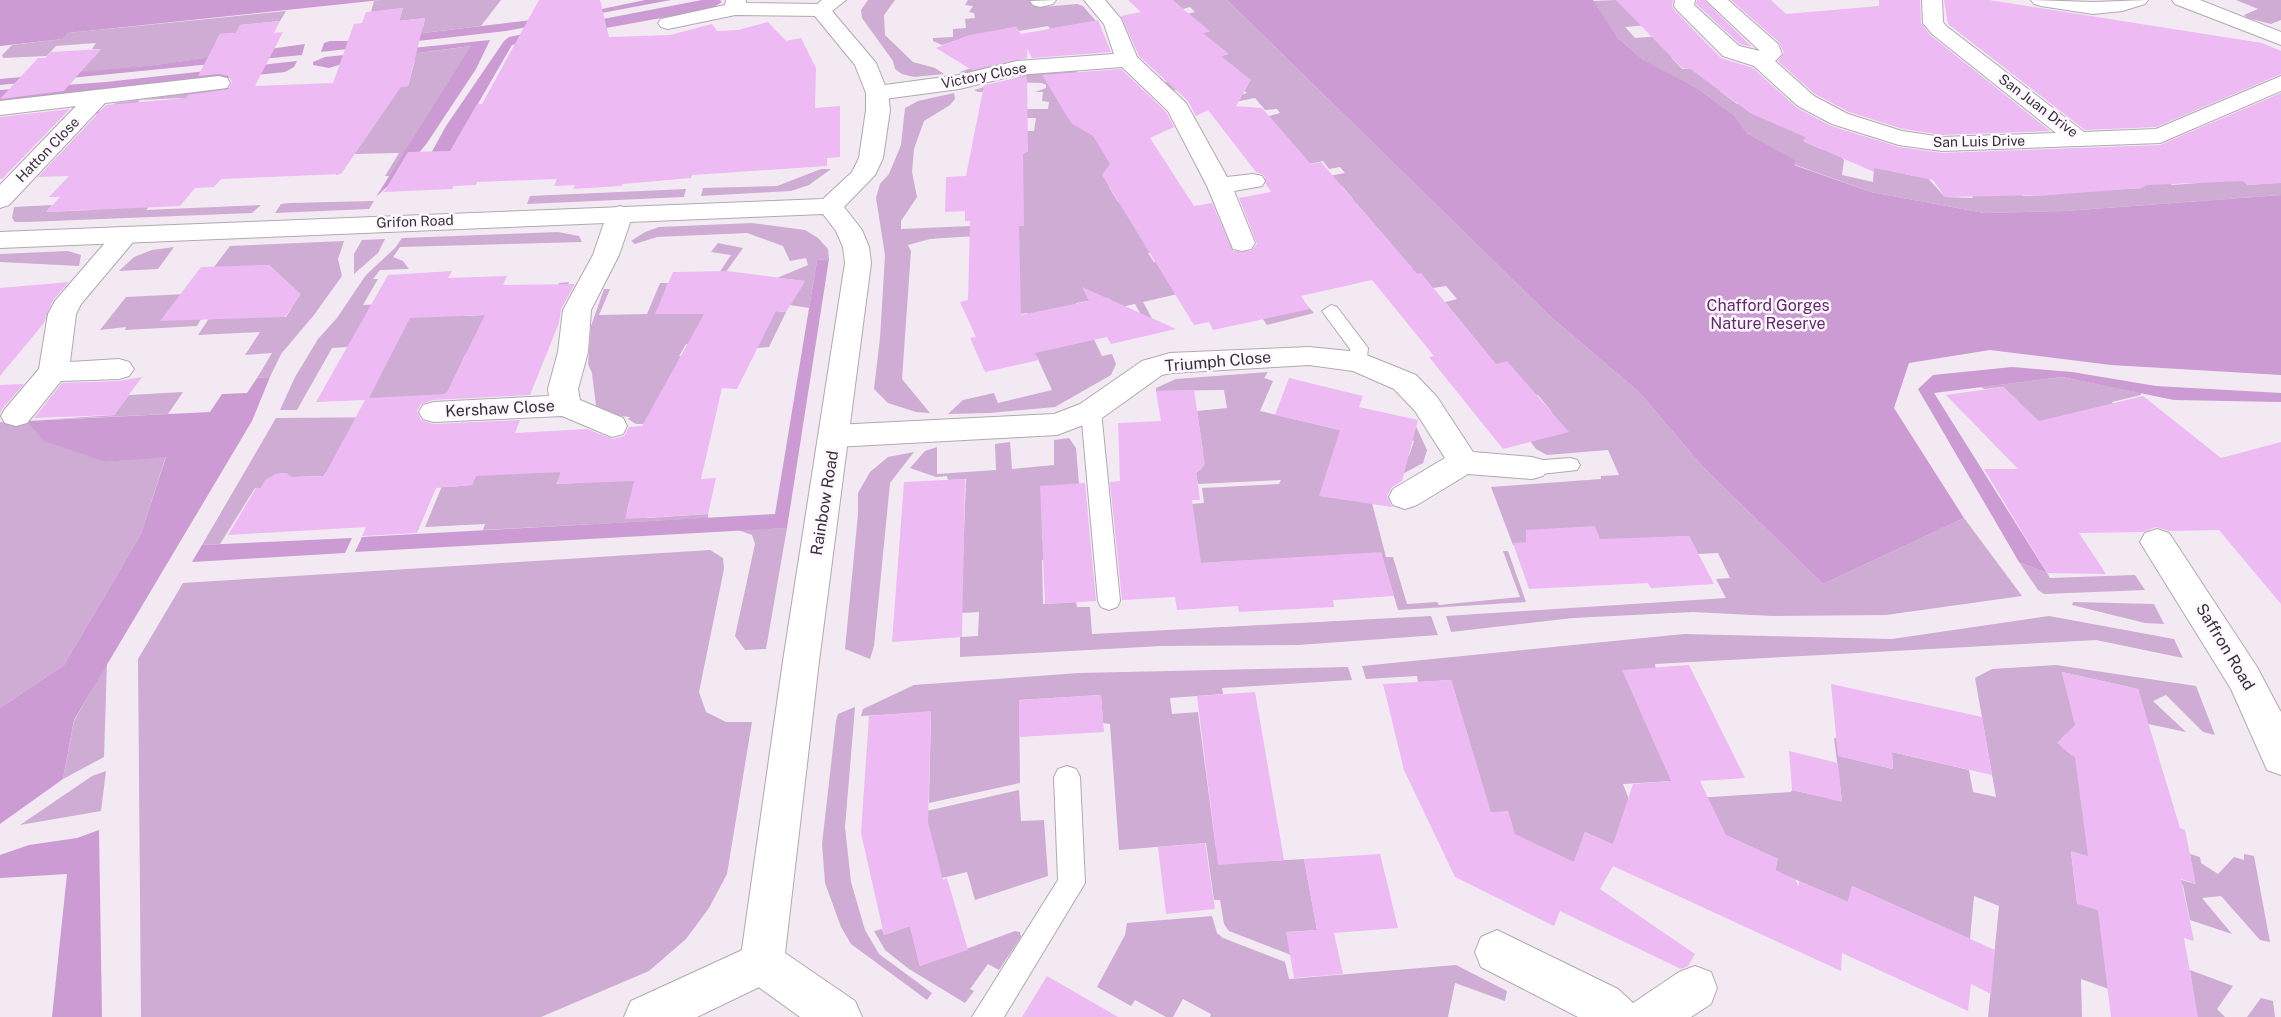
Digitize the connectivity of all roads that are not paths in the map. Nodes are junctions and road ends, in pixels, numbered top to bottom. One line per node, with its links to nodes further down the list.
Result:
1 (1046, 0): 9 (street)
2 (1094, 0): 15 (street)
3 (1685, 0): 14 (street, San Luis Drive)
4 (1716, 0): 14 (street)
5 (1932, 0): 21 (street, San Juan Drive)
6 (2040, 0): 7 (street)
7 (2138, 0)
8 (2182, 0): 13 (street)
9 (1040, 1)
10 (736, 4): 11 (street); 12 (street)
11 (828, 5): 18 (street)
12 (668, 23)
13 (2281, 39)
14 (1760, 59): 21 (street, San Luis Drive)
15 (1127, 60): 18 (street, Victory Close); 23 (street)
16 (219, 83): 19 (street, Hatton Close)
17 (2281, 83): 21 (street, San Juan Drive)
18 (877, 93): 25 (street)
19 (96, 99): 20 (street, Hatton Close); 24 (street, Hatton Close)
20 (0, 108)
21 (2079, 139)
22 (1252, 181): 23 (street)
23 (1218, 186): 29 (street)
24 (0, 200)
25 (830, 206): 26 (street, Grifon Road); 39 (street, Rainbow Road)
26 (620, 214): 27 (street, Grifon Road); 34 (street, Kershaw Close)
27 (126, 235): 28 (street, Grifon Road); 33 (street)
28 (0, 240)
29 (1242, 243)
30 (1331, 311): 31 (lane)
31 (1359, 362): 35 (street, Triumph Close); 40 (street, Triumph Close)
32 (119, 369): 33 (street)
33 (53, 372): 37 (street)
34 (566, 406): 36 (street, Kershaw Close); 38 (street, Kershaw Close)
35 (1090, 411): 39 (street, Triumph Close); 45 (lane)
36 (434, 412)
37 (16, 416)
38 (612, 426)
39 (836, 436): 50 (street, Rainbow Road)
40 (1463, 462): 42 (street); 43 (street)
41 (1570, 465): 42 (lane)
42 (1532, 468)
43 (1405, 497)
44 (2157, 542): 46 (street, Saffron Road)
45 (1108, 601)
46 (2272, 716): 47 (street, Saffron Road)
47 (2281, 758)
48 (1067, 777): 54 (lane)
49 (1497, 952): 55 (street)
50 (762, 963): 52 (street); 53 (street)
51 (1695, 988): 56 (street)
52 (647, 1017)
53 (839, 1017)
54 (987, 1017)
55 (1616, 1017)
56 (1650, 1017)

